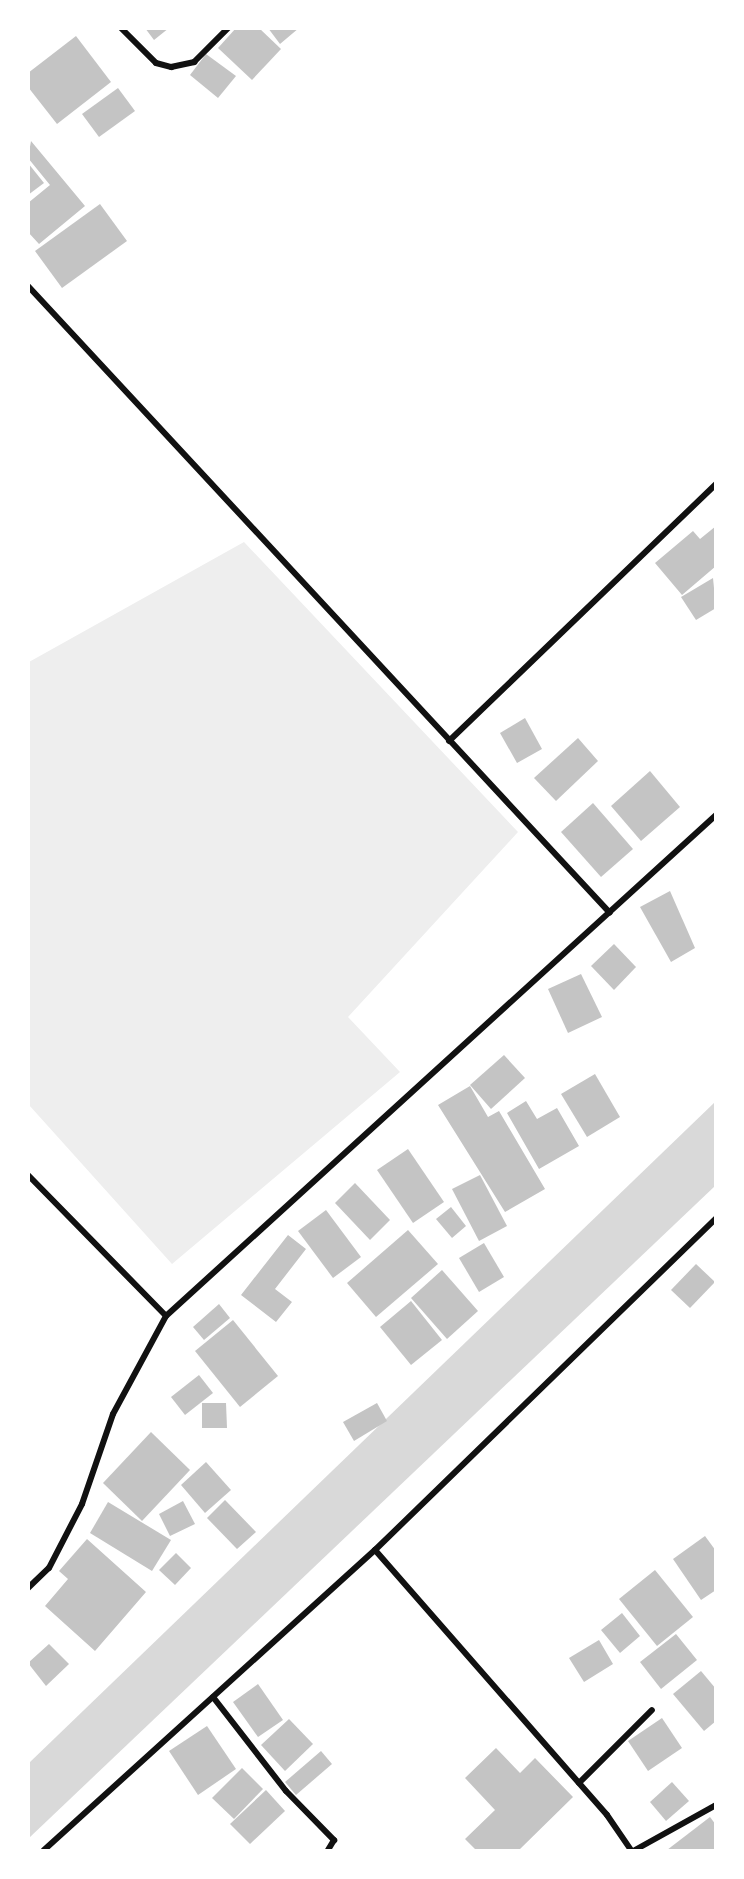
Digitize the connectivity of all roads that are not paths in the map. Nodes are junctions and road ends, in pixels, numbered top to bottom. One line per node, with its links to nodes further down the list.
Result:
1 (121, 28): 2 (street)
2 (228, 28)
3 (28, 286): 5 (street)
4 (716, 484): 5 (street)
5 (449, 741): 7 (street)
6 (716, 815): 7 (street)
7 (610, 913): 10 (street)
8 (28, 1175): 10 (street)
9 (716, 1218): 11 (street)
10 (166, 1316): 12 (street)
11 (375, 1550): 13 (street); 15 (street)
12 (28, 1588)
13 (213, 1697): 17 (street); 18 (street)
14 (652, 1710): 15 (street)
15 (579, 1783): 19 (street)
16 (716, 1805): 19 (street)
17 (44, 1851)
18 (328, 1851)
19 (633, 1851)

